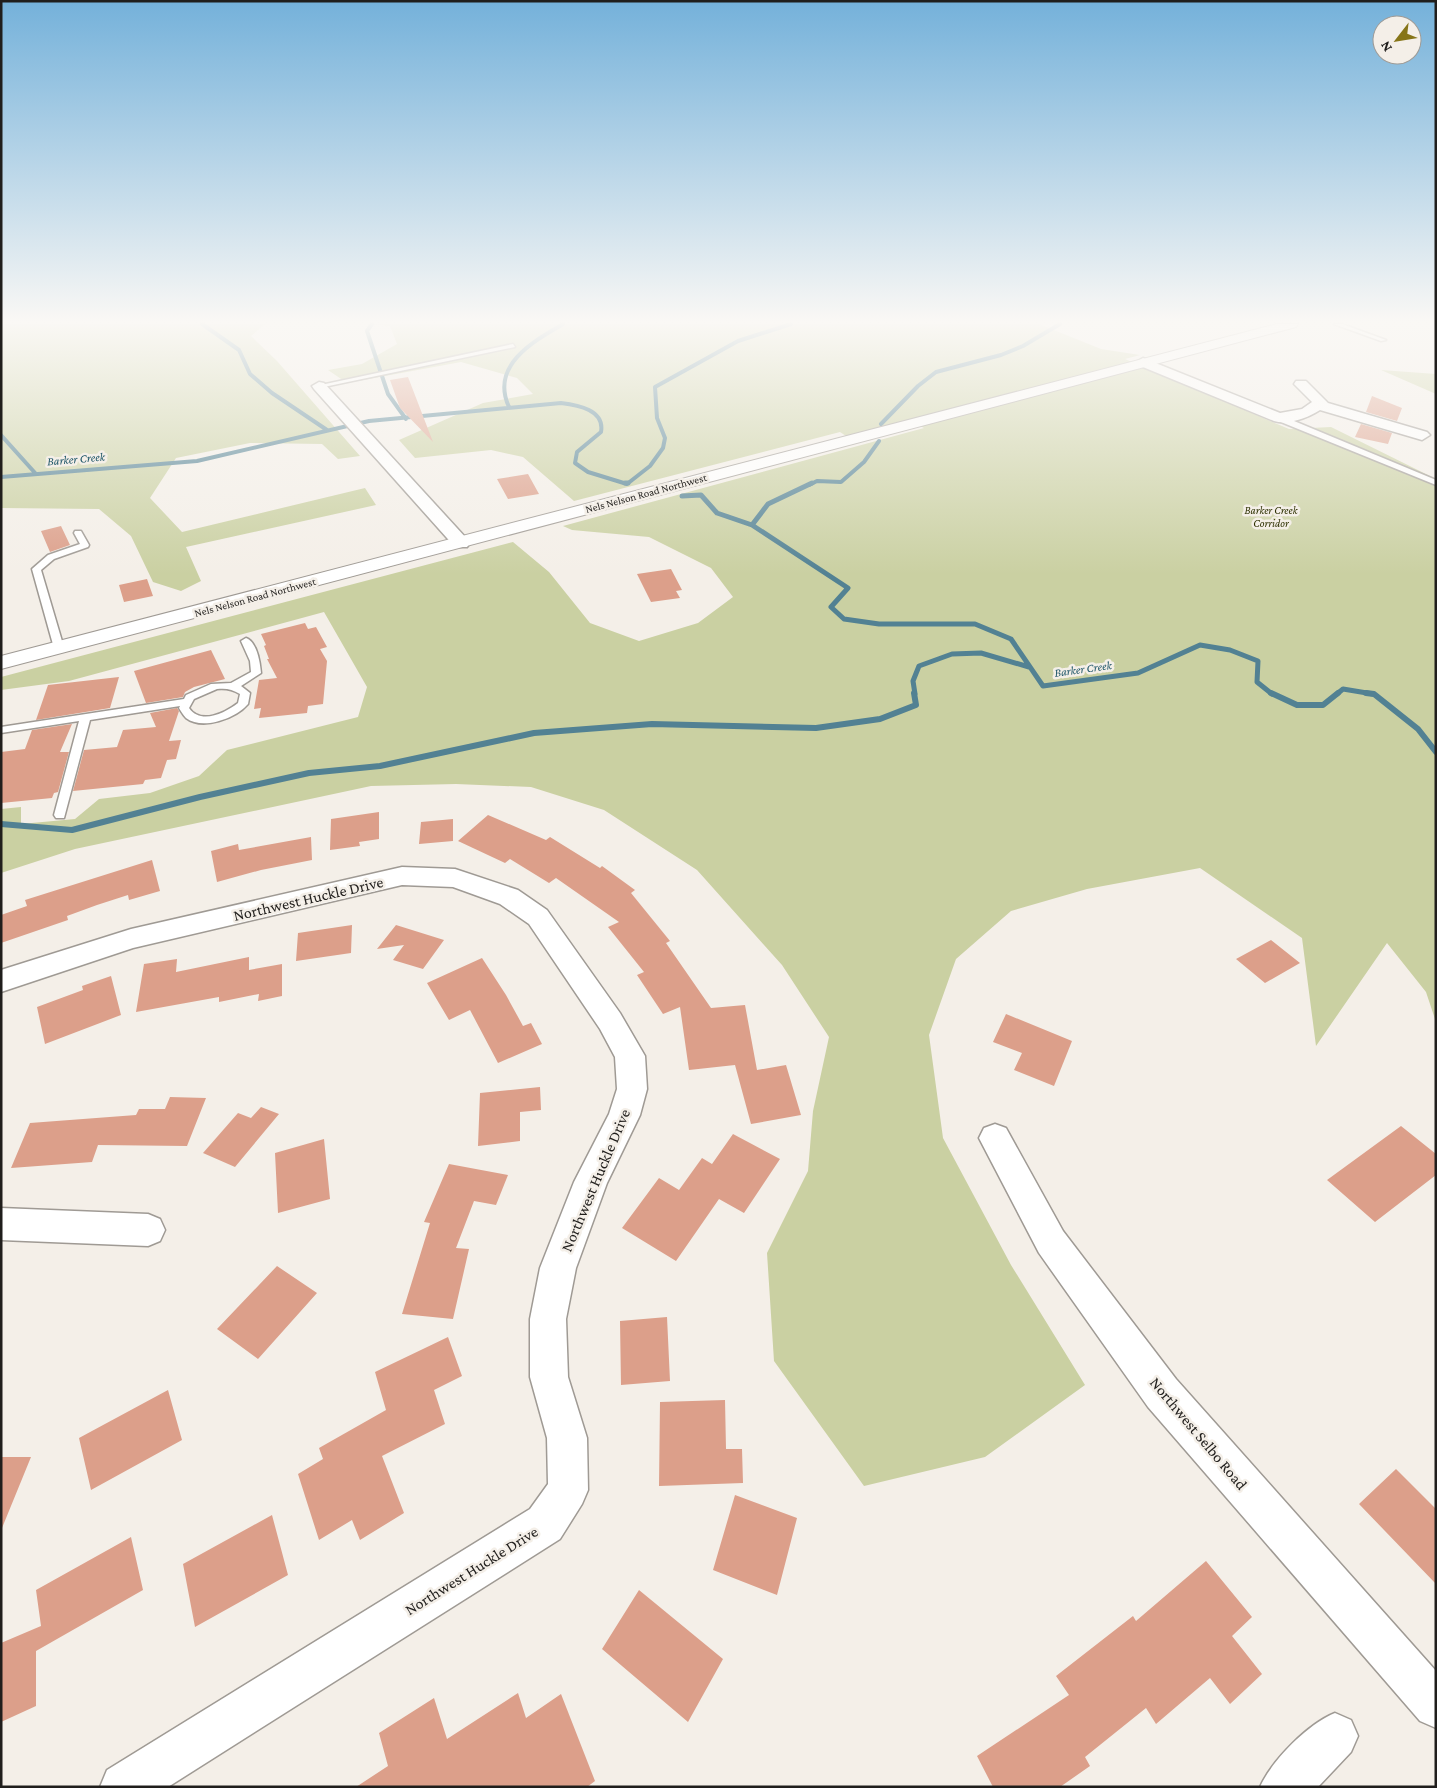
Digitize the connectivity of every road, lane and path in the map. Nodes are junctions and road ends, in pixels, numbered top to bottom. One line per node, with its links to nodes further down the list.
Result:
1 (338, 407): 10 (street)
2 (971, 407): 10 (street, Nels Nelson Road Northwest)
3 (1253, 407): 6 (street)
4 (1315, 407): 6 (street)
5 (1331, 407): 7 (street)
6 (1279, 418): 8 (lane)
7 (1422, 435)
8 (1436, 482)
9 (78, 533): 12 (lane)
10 (460, 542): 12 (street, Nels Nelson Road Northwest)
11 (246, 641): 14 (lane)
12 (58, 648): 13 (street, Nels Nelson Road Northwest)
13 (1, 664)
14 (233, 686): 15 (lane); 15 (lane)
15 (186, 702): 16 (lane)
16 (85, 719): 17 (lane); 18 (lane)
17 (1, 730)
18 (60, 815)
19 (1, 981): 25 (street, Northwest Huckle Drive)
20 (995, 1138): 23 (street, Northwest Selbo Road)
21 (1, 1224): 22 (street)
22 (148, 1230)
23 (1436, 1705)
24 (1334, 1736): 26 (street)
25 (124, 1787)
26 (1284, 1787)

